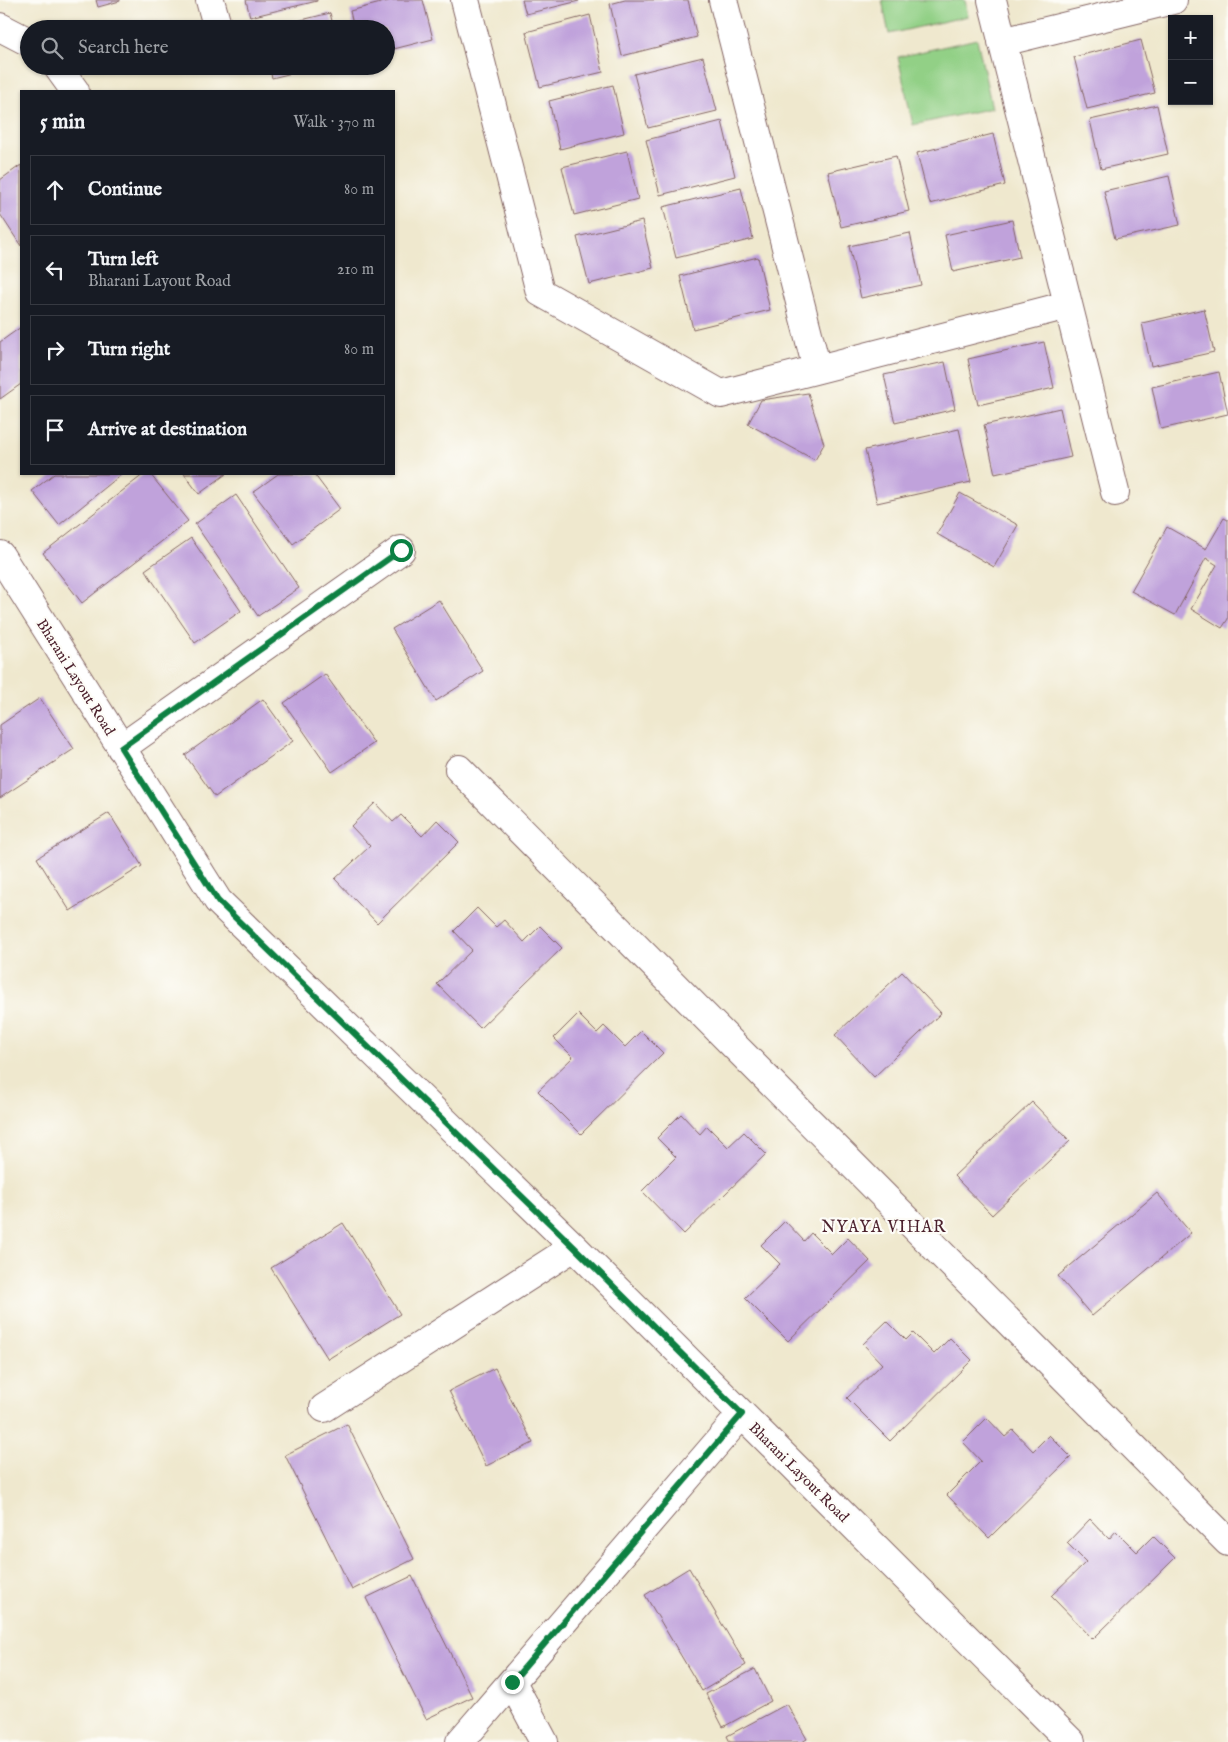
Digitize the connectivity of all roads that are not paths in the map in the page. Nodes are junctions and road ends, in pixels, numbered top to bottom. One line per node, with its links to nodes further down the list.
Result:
1 (210, 0): 6 (street)
2 (464, 0): 13 (street)
3 (723, 0): 13 (street)
4 (992, 0): 9 (street)
5 (1172, 0): 9 (street)
6 (216, 20)
7 (0, 28): 8 (street)
8 (20, 38)
9 (1002, 42): 12 (street)
10 (63, 75): 11 (street)
11 (74, 90)
12 (1068, 304): 13 (street); 14 (street)
13 (818, 369)
14 (1114, 492)
15 (401, 550): 17 (street)
16 (0, 555): 17 (street, Bharani Layout Road)
17 (121, 748): 19 (street, Bharani Layout Road)
18 (459, 769): 22 (street)
19 (574, 1247): 20 (street); 21 (street, Bharani Layout Road)
20 (324, 1408)
21 (742, 1414): 23 (street); 26 (street, Bharani Layout Road)
22 (1228, 1542)
23 (512, 1682): 24 (street); 25 (street)
24 (460, 1742)
25 (544, 1742)
26 (1071, 1742)

